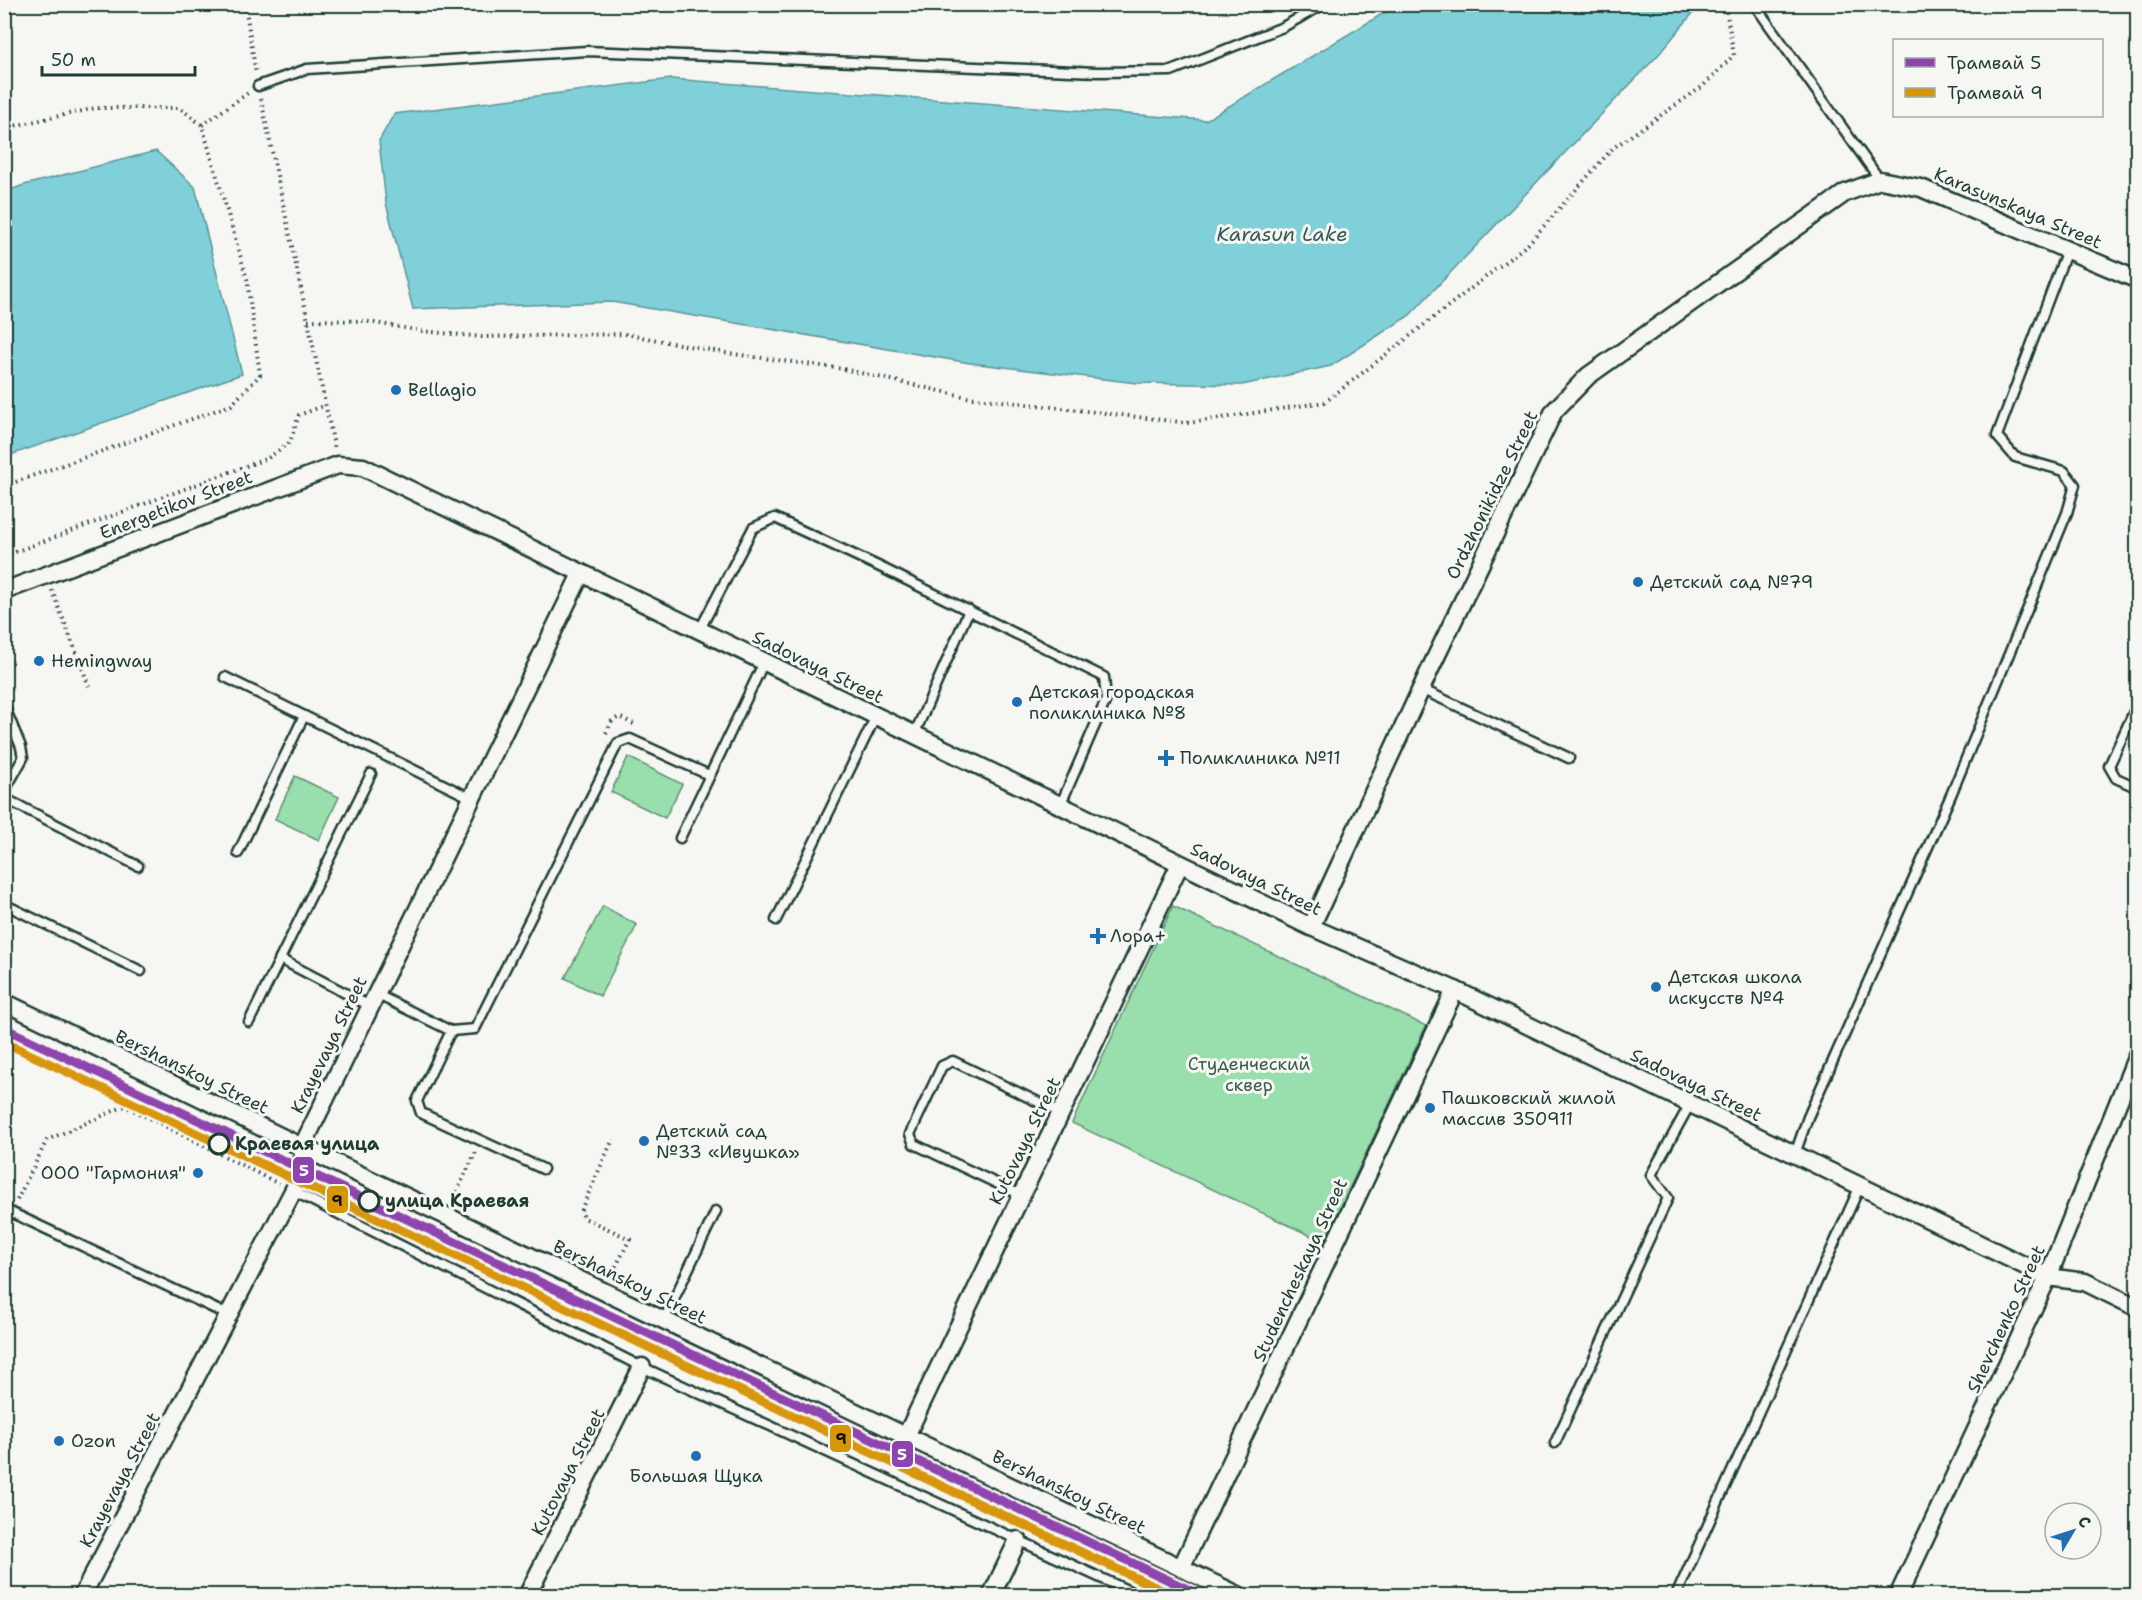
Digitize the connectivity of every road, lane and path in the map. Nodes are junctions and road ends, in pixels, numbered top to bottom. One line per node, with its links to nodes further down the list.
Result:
1 (245, 4): 5 (path)
2 (1324, 4): 5 (lane)
3 (1725, 4): 11 (path)
4 (1754, 4): 8 (lane)
5 (258, 86): 6 (path); 11 (path)
6 (202, 125): 7 (path); 15 (path)
7 (4, 128)
8 (1880, 180): 9 (street, Karasunskaya Street); 25 (street, Ordzhonikidze Street)
9 (2067, 250): 10 (street, Karasunskaya Street); 59 (lane)
10 (2138, 280)
11 (308, 320): 12 (path)
12 (326, 405): 13 (path); 16 (path)
13 (338, 465): 14 (street, Energetikov Street); 18 (street, Energetikov Street)
14 (363, 467): 17 (street, Sadovaya Street)
15 (4, 486)
16 (4, 556)
17 (582, 574): 21 (street, Sadovaya Street); 37 (street, Krayevaya Street)
18 (47, 575): 19 (street, Energetikov Street); 24 (path)
19 (4, 591)
20 (969, 610): 21 (lane); 30 (lane); 38 (lane)
21 (699, 630): 22 (street, Sadovaya Street)
22 (764, 662): 29 (street, Sadovaya Street); 33 (lane)
23 (225, 677): 28 (lane)
24 (89, 686)
25 (1421, 689): 31 (lane); 45 (street, Ordzhonikidze Street)
26 (2138, 703): 34 (lane)
27 (4, 705): 35 (lane)
28 (304, 716): 37 (lane); 40 (lane)
29 (876, 716): 30 (street, Sadovaya Street); 44 (lane)
30 (914, 735): 38 (street, Sadovaya Street)
31 (1569, 759)
32 (371, 774): 46 (lane)
33 (709, 776): 39 (lane); 52 (lane)
34 (2138, 788)
35 (4, 792)
36 (4, 798): 42 (lane)
37 (471, 798): 49 (street, Krayevaya Street)
38 (1060, 806): 41 (street, Sadovaya Street)
39 (680, 838)
40 (238, 853)
41 (1180, 864): 45 (street, Sadovaya Street); 55 (street, Kutovaya Street)
42 (138, 866)
43 (4, 904): 47 (lane)
44 (776, 920)
45 (1311, 927): 48 (street, Sadovaya Street)
46 (280, 959): 49 (lane); 51 (lane)
47 (141, 971)
48 (1455, 990): 54 (street, Sadovaya Street); 76 (street, Studencheskaya Street)
49 (373, 1000): 52 (lane); 58 (street, Krayevaya Street)
50 (4, 1002): 58 (street, Bershanskoy Street)
51 (249, 1022)
52 (450, 1031): 57 (lane)
53 (2138, 1053): 68 (street, Shevchenko Street)
54 (1690, 1104): 59 (street, Sadovaya Street); 74 (lane)
55 (1061, 1113): 63 (street, Kutovaya Street); 63 (lane)
56 (613, 1139): 67 (path)
57 (481, 1141): 60 (lane); 64 (path)
58 (302, 1147): 62 (street, Krayevaya Street); 71 (street, Bershanskoy Street)
59 (1795, 1154): 61 (street, Sadovaya Street)
60 (543, 1169)
61 (1860, 1186): 68 (street, Sadovaya Street); 82 (lane)
62 (293, 1191): 65 (path); 70 (street, Krayevaya Street); 72 (lane)
63 (1021, 1196): 73 (street, Kutovaya Street)
64 (454, 1197)
65 (8, 1210): 70 (lane)
66 (716, 1211): 71 (lane)
67 (613, 1272)
68 (2048, 1277): 69 (street, Sadovaya Street); 83 (street, Shevchenko Street)
69 (2138, 1308)
70 (228, 1315): 77 (street, Krayevaya Street)
71 (664, 1320): 73 (street, Bershanskoy Street)
72 (642, 1367): 75 (lane); 78 (street, Kutovaya Street)
73 (906, 1436): 76 (street, Bershanskoy Street)
74 (1555, 1443)
75 (1018, 1540): 79 (street); 80 (lane)
76 (1181, 1568): 81 (street, Bershanskoy Street)
77 (81, 1596)
78 (527, 1596)
79 (991, 1596)
80 (1140, 1596)
81 (1240, 1596)
82 (1676, 1596)
83 (1898, 1596)

